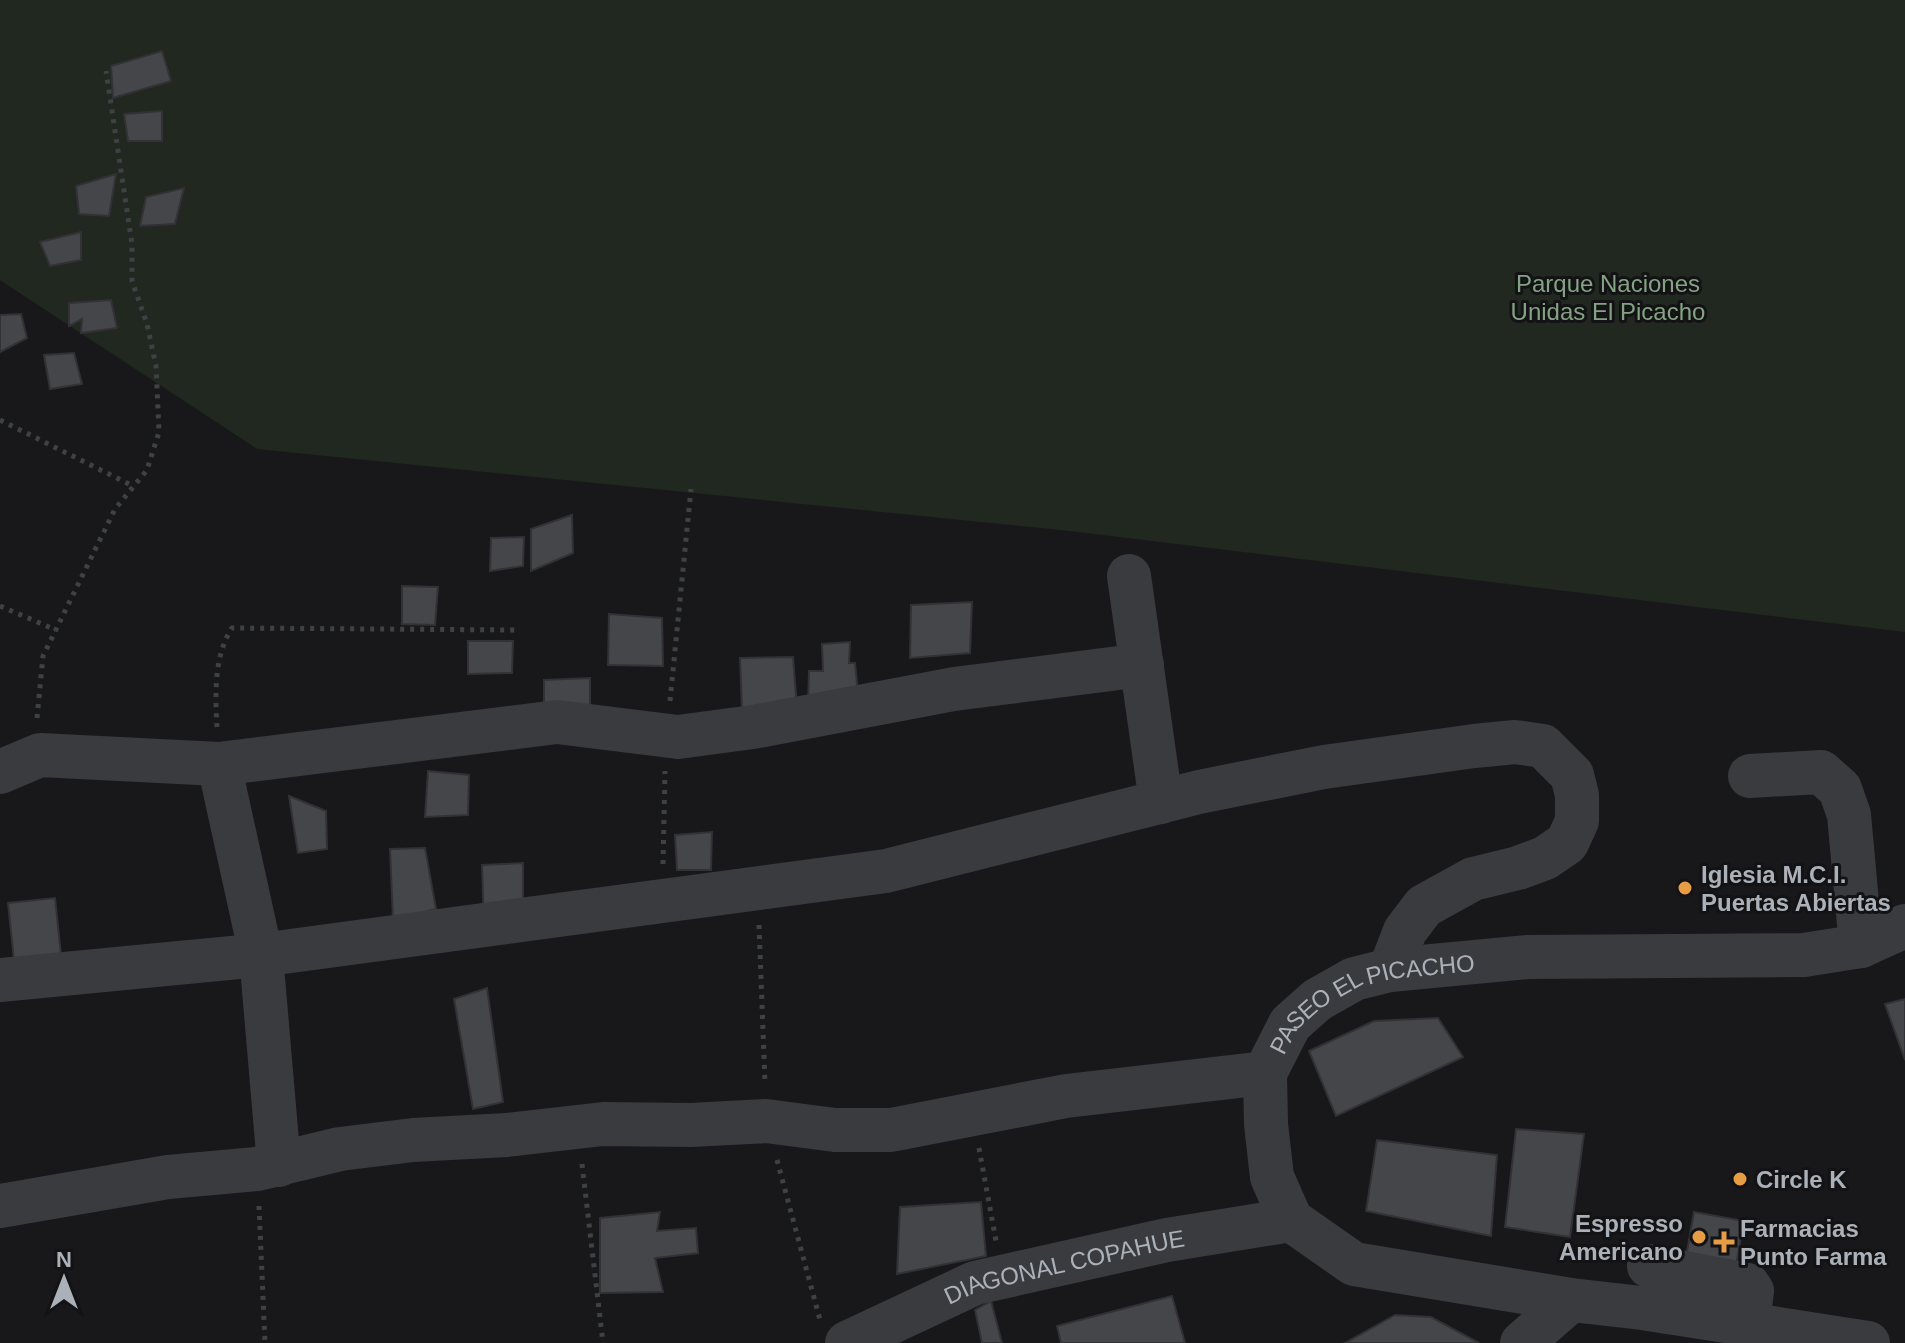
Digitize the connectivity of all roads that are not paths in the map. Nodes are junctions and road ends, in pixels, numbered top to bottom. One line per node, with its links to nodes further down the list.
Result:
1 (1129, 576): 2 (street)
2 (1142, 665): 3 (street); 6 (street)
3 (219, 764): 4 (street); 9 (street)
4 (0, 772)
5 (1750, 776): 8 (street)
6 (1161, 802): 9 (street); 10 (street)
7 (1905, 926): 8 (street, PASEO EL PICACHO)
8 (1861, 946): 10 (street, PASEO EL PICACHO)
9 (261, 955): 11 (street); 13 (street)
10 (1390, 970): 12 (street, PASEO EL PICACHO)
11 (0, 980)
12 (1265, 1073): 13 (street); 15 (street, PASEO EL PICACHO)
13 (268, 1167): 14 (street)
14 (0, 1206)
15 (1291, 1220): 17 (street); 20 (street, DIAGONAL COPAHUE)
16 (1649, 1266): 18 (street)
17 (1571, 1300): 18 (street); 21 (street)
18 (1748, 1323): 19 (street)
19 (1820, 1340): 22 (street)
20 (847, 1343)
21 (1522, 1343)
22 (1868, 1343)

